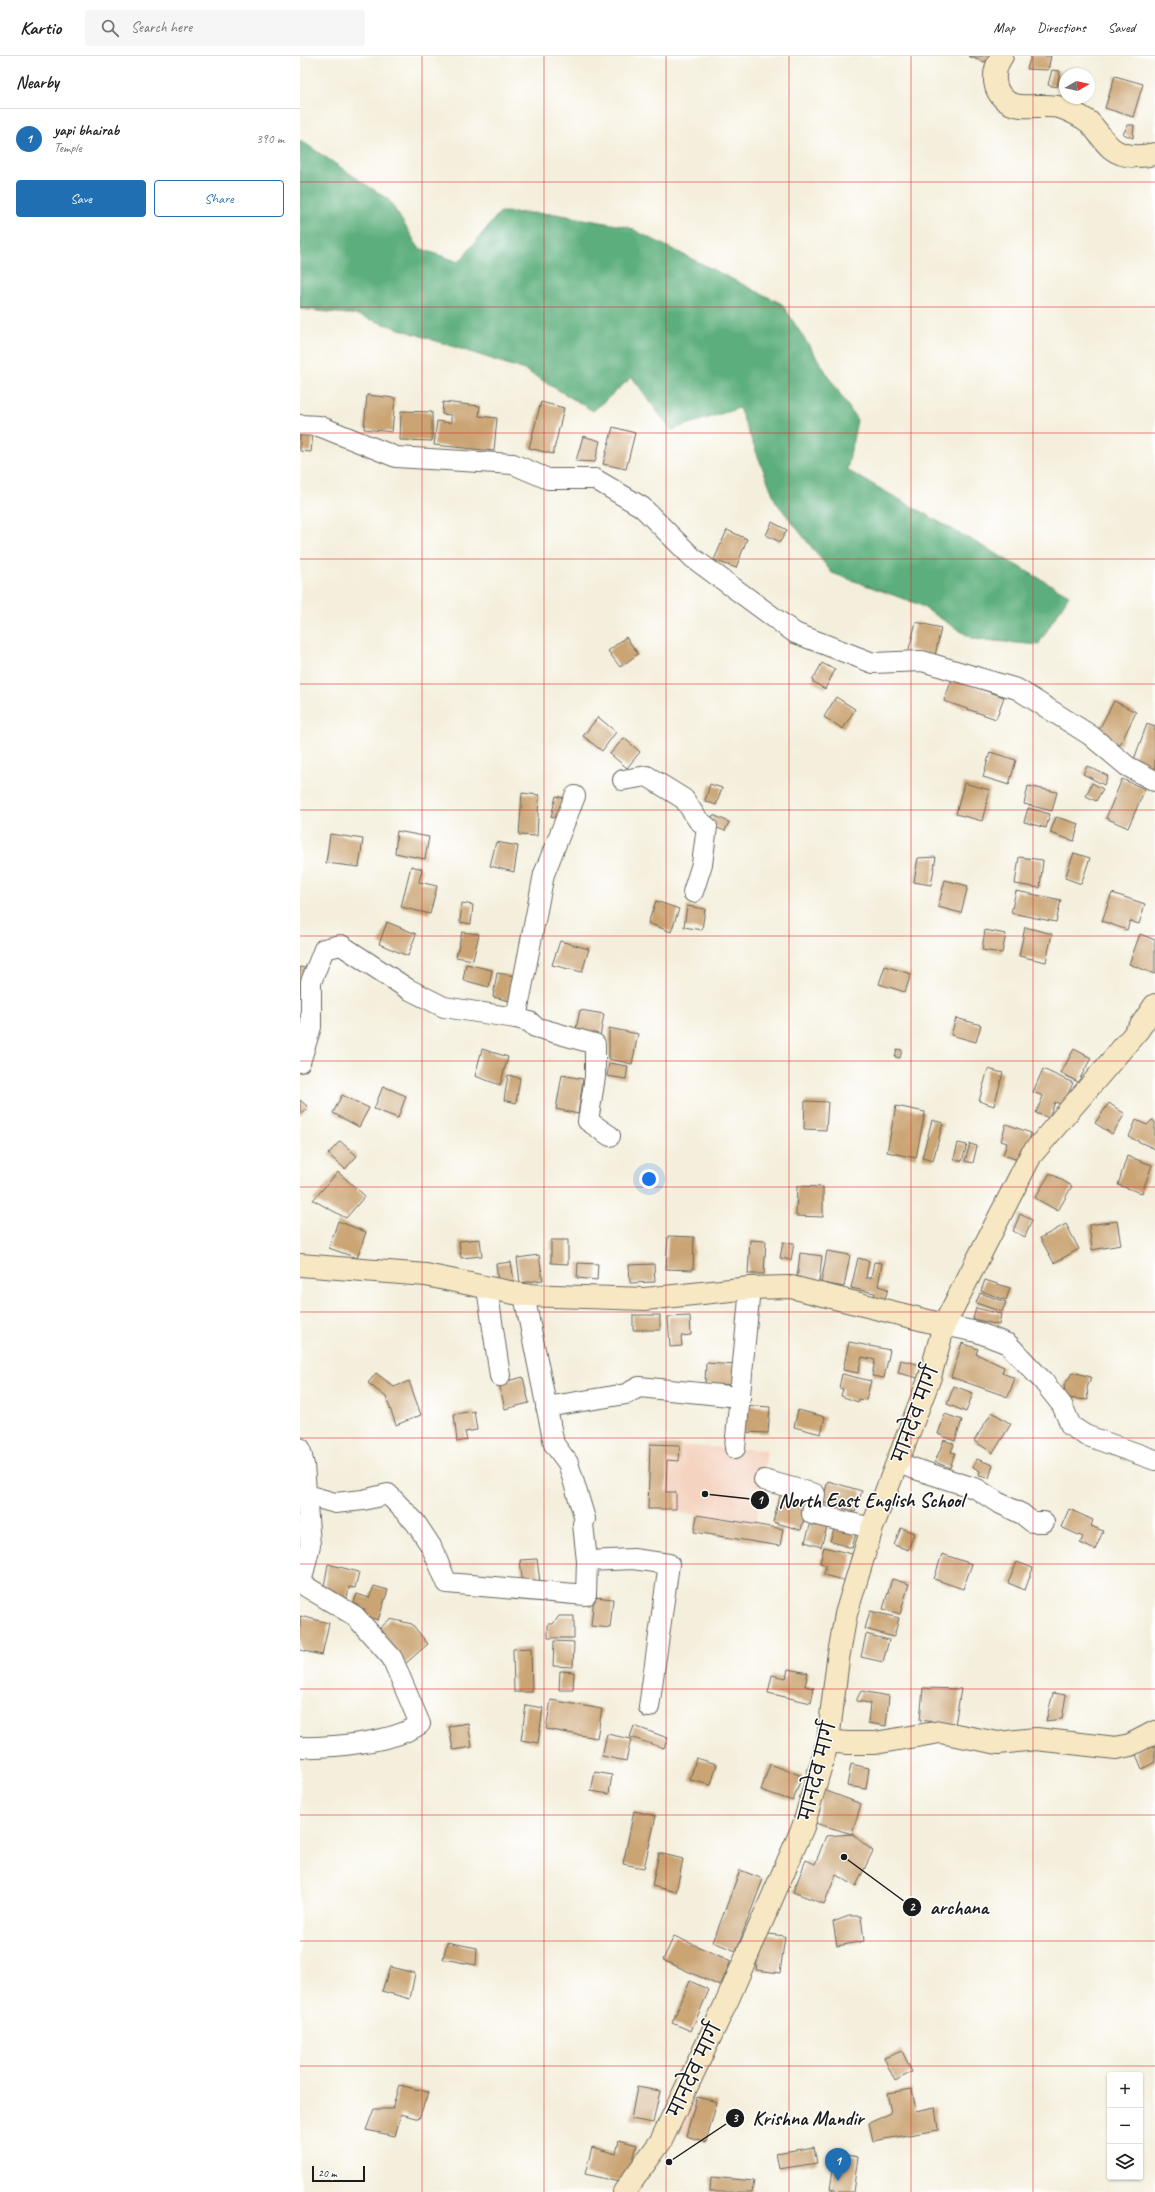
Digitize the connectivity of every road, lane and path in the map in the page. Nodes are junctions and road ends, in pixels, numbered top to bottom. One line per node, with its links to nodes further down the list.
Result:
1 (1002, 56): 2 (main road)
2 (1155, 154)
3 (300, 425): 5 (street)
4 (623, 780): 7 (street)
5 (1155, 781)
6 (575, 796): 9 (street)
7 (693, 892)
8 (1155, 1005): 16 (main road, मानदेव मार्ग)
9 (516, 1018): 10 (street); 11 (street)
10 (300, 1062)
11 (610, 1136)
12 (300, 1265): 13 (main road)
13 (487, 1288): 15 (main road); 17 (street)
14 (750, 1288): 15 (main road); 16 (main road); 18 (street)
15 (524, 1295): 19 (street)
16 (944, 1325): 22 (street); 23 (main road, मानदेव मार्ग)
17 (500, 1376)
18 (740, 1397): 19 (street); 21 (street)
19 (546, 1407): 28 (street)
20 (300, 1448): 25 (street)
21 (735, 1448)
22 (1155, 1460)
23 (897, 1463): 26 (street); 27 (main road, मानदेव मार्ग)
24 (764, 1480): 27 (street)
25 (307, 1495): 28 (street); 29 (street)
26 (1044, 1522)
27 (872, 1528): 32 (main road, मानदेव मार्ग)
28 (587, 1561): 30 (street)
29 (300, 1583): 33 (street)
30 (649, 1707)
31 (1155, 1732): 32 (main road)
32 (828, 1741): 34 (main road, मानदेव मार्ग)
33 (300, 1747)
34 (624, 2192)

